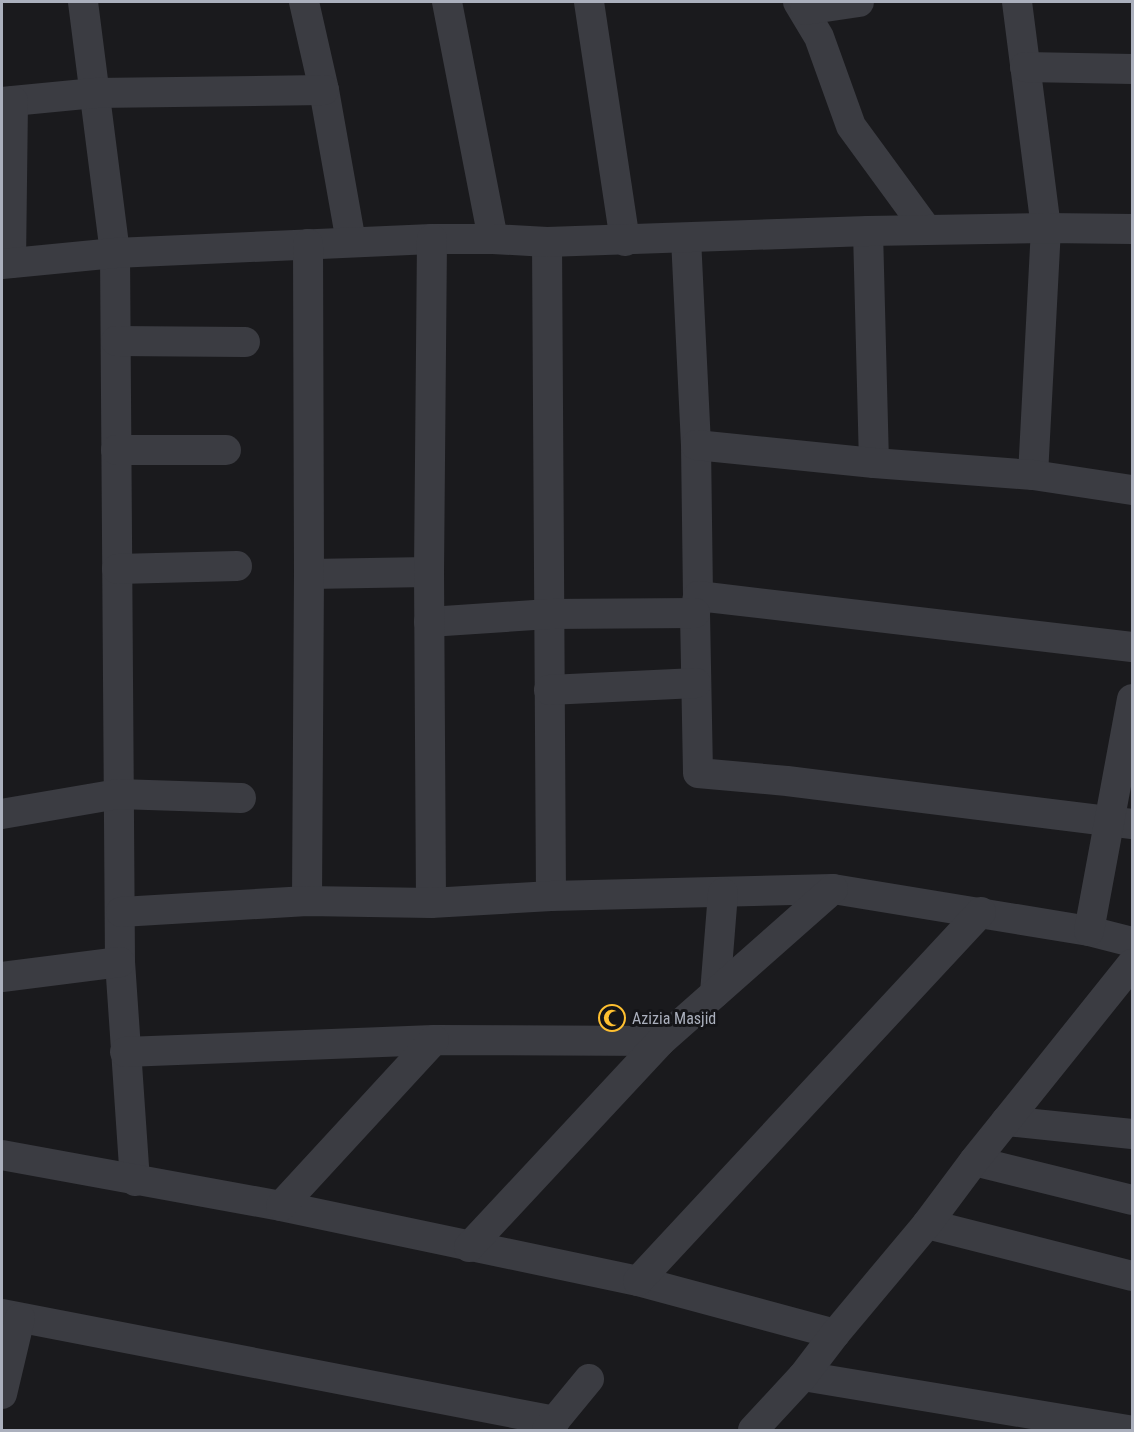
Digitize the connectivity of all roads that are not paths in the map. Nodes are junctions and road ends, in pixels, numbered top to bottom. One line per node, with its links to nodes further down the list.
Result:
1 (83, 2): 11 (street)
2 (304, 2): 10 (street)
3 (447, 2): 17 (street)
4 (589, 2): 20 (street)
5 (859, 2): 7 (street)
6 (1017, 2): 8 (street)
7 (801, 6): 15 (street)
8 (1025, 67): 9 (street); 13 (street)
9 (1132, 69)
10 (324, 90): 11 (street); 21 (street)
11 (95, 93): 12 (street); 24 (street)
12 (8, 101): 25 (street)
13 (1046, 228): 14 (street); 15 (street); 32 (street)
14 (1132, 229)
15 (927, 230): 16 (street)
16 (868, 231): 18 (street); 31 (street)
17 (493, 238): 19 (street); 22 (street)
18 (686, 238): 20 (street); 28 (street)
19 (432, 239): 21 (street); 36 (street)
20 (625, 241): 22 (street)
21 (351, 242): 23 (street)
22 (547, 242): 39 (street)
23 (308, 244): 24 (street); 37 (street)
24 (115, 253): 25 (street); 26 (street)
25 (6, 263)
26 (116, 341): 27 (street); 29 (street)
27 (245, 342)
28 (696, 445): 31 (street); 38 (street)
29 (116, 450): 30 (street); 35 (street)
30 (226, 450)
31 (874, 463): 32 (street)
32 (1033, 475): 33 (street)
33 (1132, 490)
34 (237, 566): 35 (street)
35 (117, 569): 45 (street)
36 (429, 572): 37 (street); 40 (street)
37 (309, 574): 52 (street)
38 (696, 604): 39 (street); 41 (street); 42 (street)
39 (549, 614): 40 (street); 43 (street)
40 (429, 622): 53 (street)
41 (1132, 647)
42 (696, 683): 43 (street); 48 (street)
43 (549, 690): 51 (street)
44 (1132, 699): 48 (street)
45 (118, 794): 46 (street); 47 (street); 54 (street)
46 (242, 798)
47 (2, 814)
48 (1122, 823): 56 (street)
49 (833, 889): 50 (street); 55 (street); 61 (street)
50 (723, 893): 51 (street); 61 (street)
51 (551, 896): 53 (street)
52 (307, 902): 53 (street); 54 (street)
53 (431, 903)
54 (121, 912): 58 (street)
55 (981, 912): 56 (street); 75 (street)
56 (1089, 931): 57 (street)
57 (1132, 942)
58 (120, 962): 60 (street); 64 (street)
59 (1132, 964): 65 (street)
60 (2, 977)
61 (715, 993): 63 (street)
62 (434, 1040): 63 (street); 64 (street); 71 (street)
63 (661, 1041): 73 (street)
64 (125, 1052): 69 (street)
65 (1006, 1121): 66 (street); 68 (street)
66 (1132, 1134)
67 (2, 1155): 69 (street)
68 (974, 1161): 70 (street); 72 (street)
69 (135, 1181): 71 (street)
70 (1132, 1200)
71 (281, 1206): 73 (street)
72 (927, 1224): 74 (street); 77 (street)
73 (469, 1247): 75 (street)
74 (1132, 1276)
75 (638, 1281): 77 (street)
76 (11, 1316): 80 (street); 81 (street)
77 (835, 1334): 78 (street)
78 (803, 1376): 82 (street); 83 (street)
79 (588, 1379): 81 (street)
80 (2, 1394)
81 (551, 1426)
82 (753, 1431)
83 (1128, 1431)

